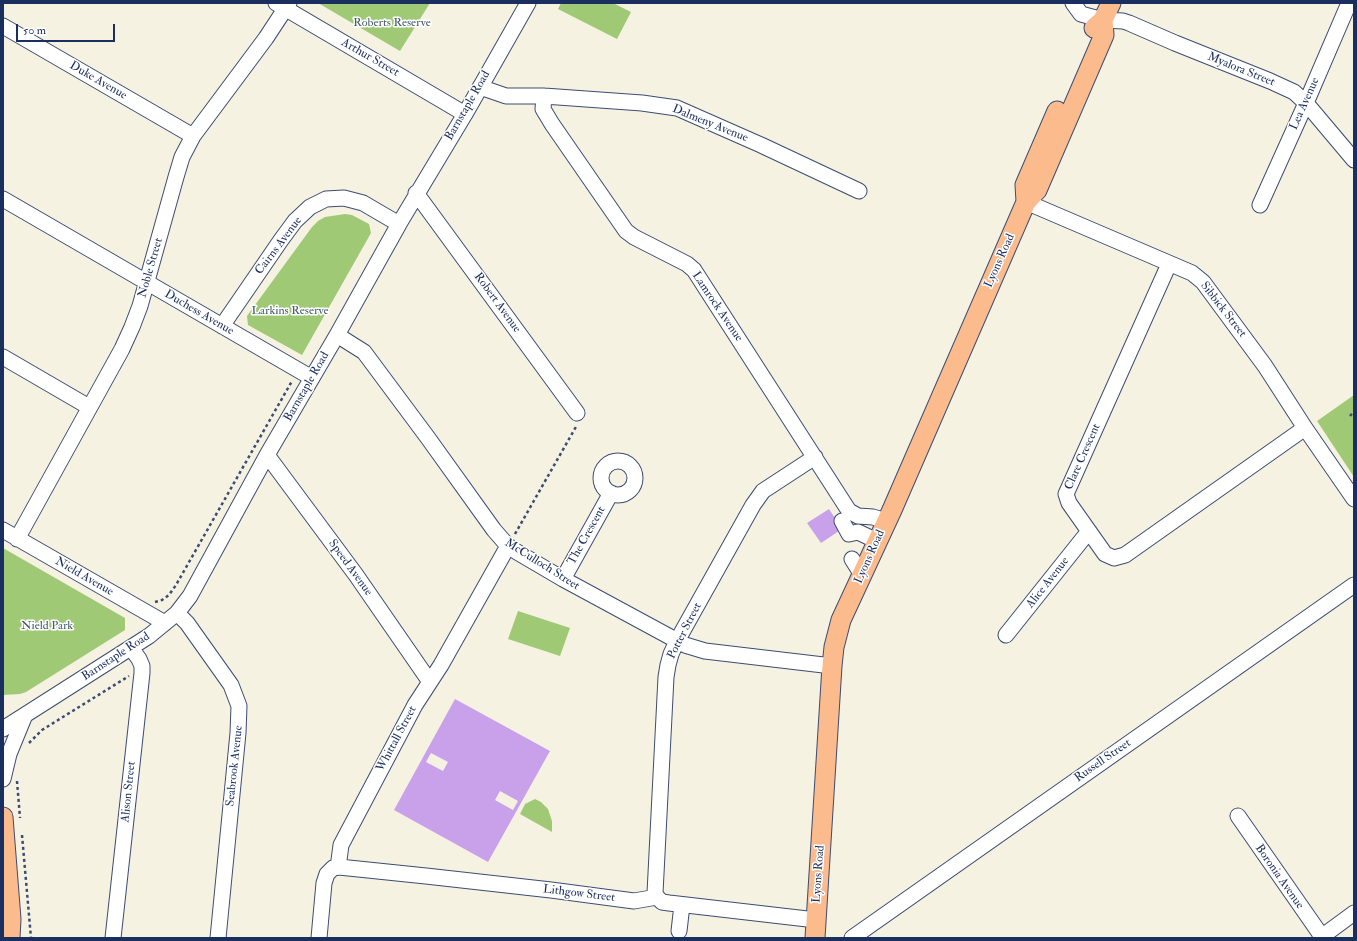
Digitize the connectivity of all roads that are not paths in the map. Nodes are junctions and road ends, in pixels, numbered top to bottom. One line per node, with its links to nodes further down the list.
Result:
1 (528, 3): 7 (street, Barnstaple Road)
2 (1073, 3): 5 (street, Myalora Street)
3 (1349, 3): 9 (street, Lea Avenue)
4 (283, 5): 10 (street, Arthur Street); 11 (street, Noble Street)
5 (1107, 11): 9 (street, Myalora Street); 16 (main road, Lyons Road)
6 (3, 26): 11 (street, Duke Avenue)
7 (480, 87): 8 (street, Dalmeny Avenue); 10 (street, Barnstaple Road)
8 (544, 96): 13 (street, Dalmeny Avenue); 29 (street, Lamrock Avenue)
9 (1306, 103): 12 (street, Myalora Street); 17 (street, Lea Avenue)
10 (465, 114): 14 (street, Barnstaple Road)
11 (193, 136): 20 (street, Noble Street)
12 (1354, 160)
13 (859, 190)
14 (416, 193): 18 (street, Barnstaple Road); 26 (street, Robert Avenue)
15 (3, 199): 20 (street, Duchess Avenue)
16 (1026, 202): 19 (street, Sibbick Street); 32 (main road, Lyons Road)
17 (1260, 205)
18 (399, 224): 21 (street, Cairns Avenue); 22 (street, Barnstaple Road)
19 (1169, 264): 27 (street, Sibbick Street); 35 (street, Clare Crescent)
20 (147, 282): 21 (street, Duchess Avenue); 25 (street, Noble Street)
21 (222, 326): 24 (street, Duchess Avenue)
22 (337, 335): 24 (street, Barnstaple Road); 38 (street, McCulloch Street)
23 (3, 357): 25 (street)
24 (312, 378): 28 (street, Barnstaple Road)
25 (89, 406): 36 (street, Noble Street)
26 (577, 413)
27 (1305, 428): 31 (street, Sibbick Street); 35 (street, Clare Crescent)
28 (267, 455): 43 (street, Barnstaple Road); 49 (street, Speed Avenue)
29 (815, 458): 32 (street, Lamrock Avenue); 46 (street, Potter Street)
30 (611, 493): 41 (street, The Crescent)
31 (1354, 499)
32 (886, 521): 37 (main road, Lyons Road)
33 (846, 527): 37 (street)
34 (3, 530): 36 (street, Nield Avenue)
35 (1089, 531): 45 (street, Alice Avenue)
36 (17, 539): 44 (street, Nield Avenue)
37 (877, 541): 40 (main road, Lyons Road)
38 (508, 546): 41 (street, McCulloch Street); 49 (street, Whittall Street)
39 (852, 558): 40 (street)
40 (862, 575): 48 (main road, Lyons Road)
41 (563, 579): 46 (street, McCulloch Street)
42 (1354, 584): 65 (street, Russell Street)
43 (177, 613): 44 (street, Barnstaple Road); 63 (street, Seabrook Avenue)
44 (165, 623): 47 (street, Barnstaple Road)
45 (1006, 635)
46 (677, 641): 48 (street, McCulloch Street); 56 (street, Potter Street)
47 (131, 648): 50 (street, Barnstaple Road); 62 (street, Alison Street)
48 (832, 666): 59 (main road, Lyons Road)
49 (430, 682): 55 (street, Whittall Street)
50 (26, 714): 51 (street, Barnstaple Road); 52 (street)
51 (3, 729)
52 (10, 777)
53 (1238, 816): 66 (street, Boronia Avenue)
54 (12, 819): 61 (main road)
55 (339, 867): 56 (street, Lithgow Street); 64 (street)
56 (657, 897): 57 (street)
57 (682, 905): 59 (street); 60 (street)
58 (1354, 913): 66 (street)
59 (815, 929)
60 (679, 931)
61 (10, 938)
62 (113, 938)
63 (218, 938)
64 (319, 938)
65 (852, 938)
66 (1322, 938)

